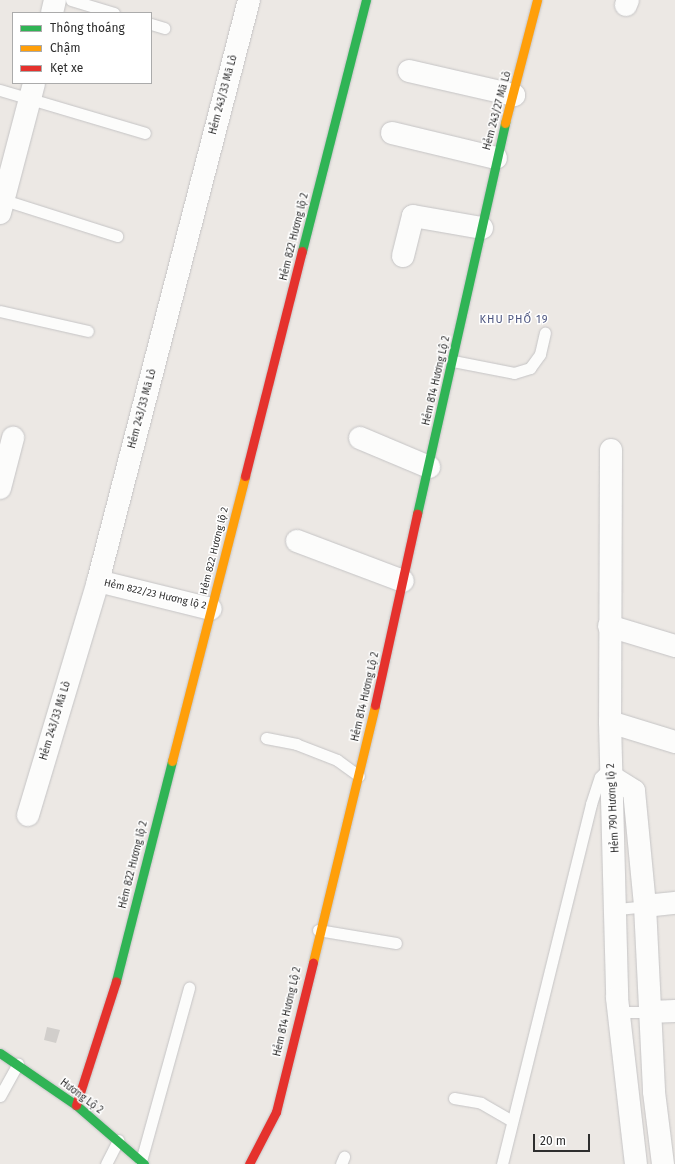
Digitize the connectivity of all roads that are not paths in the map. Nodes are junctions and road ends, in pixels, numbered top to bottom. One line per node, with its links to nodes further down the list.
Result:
1 (55, 0): 6 (street)
2 (71, 0): 7 (lane)
3 (248, 0): 32 (street, Hẻm 243/33 Mã Lò)
4 (366, 0): 33 (street, Hẻm 822 Hương lộ 2)
5 (537, 0): 13 (street, Hẻm 243/27 Mã Lò)
6 (52, 12)
7 (111, 12)
8 (152, 24): 9 (lane)
9 (164, 28)
10 (409, 71): 13 (street)
11 (0, 90): 12 (lane)
12 (32, 91): 14 (lane); 17 (street)
13 (514, 95): 16 (street, Hẻm 243/27 Mã Lò)
14 (145, 133)
15 (392, 133): 16 (street)
16 (496, 158): 18 (street, Hẻm 243/27 Mã Lò)
17 (1, 204): 19 (lane)
18 (482, 228): 20 (street); 24 (street, Hẻm 814 Hương Lộ 2)
19 (117, 236)
20 (403, 256)
21 (0, 311): 22 (lane)
22 (88, 330)
23 (546, 333): 24 (lane)
24 (453, 361): 28 (street, Hẻm 814 Hương Lộ 2)
25 (14, 438): 29 (street)
26 (360, 438): 28 (street)
27 (611, 450): 34 (street, Hẻm 790 Hương lộ 2)
28 (429, 467): 31 (street, Hẻm 814 Hương Lộ 2)
29 (0, 488)
30 (297, 541): 31 (street)
31 (403, 581): 40 (street, Hẻm 814 Hương Lộ 2)
32 (98, 582): 33 (street, Hẻm 822/23 Hương lộ 2); 41 (street, Hẻm 243/33 Mã Lò)
33 (211, 608): 55 (street, Hẻm 822 Hương lộ 2)
34 (609, 626): 35 (street); 36 (street, Hẻm 790 Hương lộ 2)
35 (675, 646)
36 (610, 722): 38 (street); 39 (street, Hẻm 790 Hương lộ 2)
37 (266, 738): 40 (lane)
38 (675, 742)
39 (612, 771): 43 (street); 44 (street, Hẻm 790 Hương lộ 2); 56 (lane)
40 (359, 776): 45 (street, Hẻm 814 Hương Lộ 2)
41 (28, 815)
42 (675, 903): 43 (street)
43 (645, 906): 44 (lane); 50 (street)
44 (618, 909): 49 (street, Hẻm 790 Hương lộ 2)
45 (318, 930): 46 (lane); 60 (street, Hẻm 814 Hương Lộ 2)
46 (396, 943)
47 (189, 988): 58 (lane)
48 (675, 1011): 50 (street)
49 (619, 1012): 50 (lane); 62 (street, Hẻm 790 Hương lộ 2)
50 (649, 1012): 63 (street)
51 (0, 1054): 52 (street, Hương Lộ 2)
52 (18, 1064): 53 (lane); 55 (street, Hương Lộ 2)
53 (0, 1096)
54 (454, 1098): 56 (lane)
55 (76, 1105): 57 (street, Hương Lộ 2)
56 (512, 1121): 61 (lane)
57 (118, 1140): 58 (street, Hương Lộ 2); 59 (lane)
58 (143, 1163)
59 (106, 1164)
60 (250, 1164)
61 (502, 1164)
62 (636, 1164)
63 (663, 1164)

